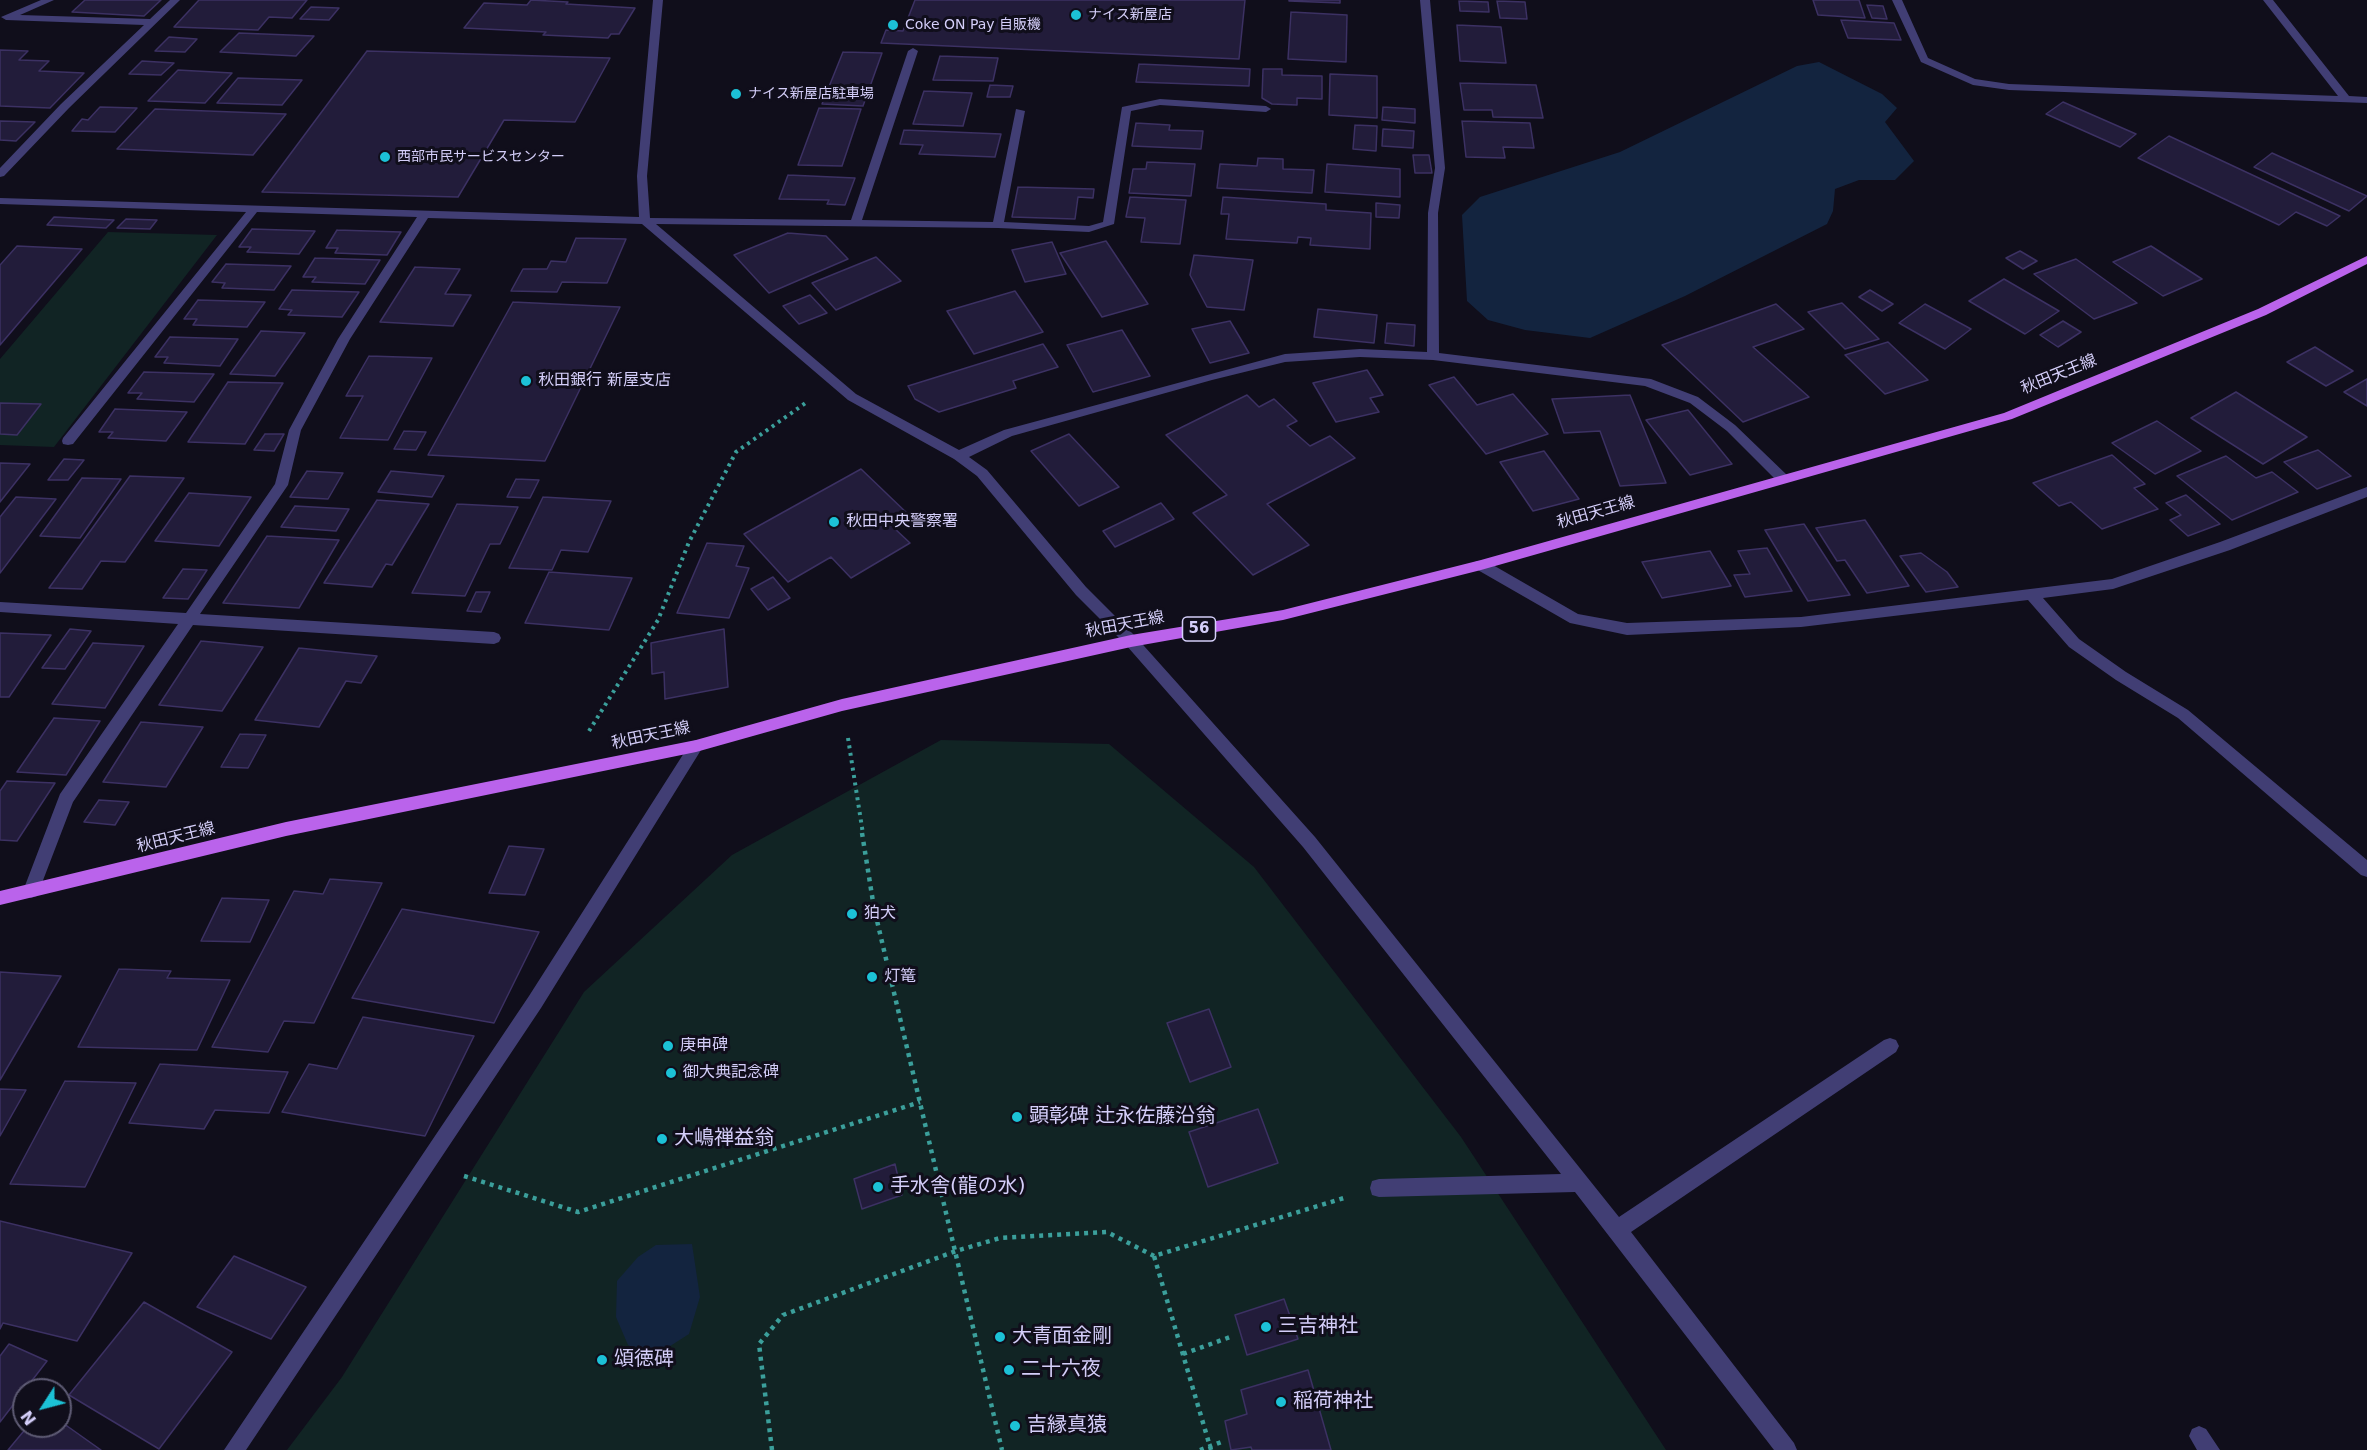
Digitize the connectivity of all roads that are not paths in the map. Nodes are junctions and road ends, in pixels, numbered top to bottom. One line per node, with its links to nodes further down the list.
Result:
1 (49, 0): 7 (street)
2 (175, 0): 8 (street)
3 (658, 0): 18 (street)
4 (1425, 0): 22 (street)
5 (1897, 0): 10 (street)
6 (2268, 0): 10 (street)
7 (3, 18): 8 (street)
8 (151, 22): 14 (street)
9 (913, 51): 19 (street)
10 (2346, 99): 11 (street)
11 (2367, 100)
12 (1266, 109): 20 (street)
13 (1020, 111): 20 (street)
14 (0, 174)
15 (0, 201): 16 (street)
16 (254, 209): 17 (street); 23 (street)
17 (425, 214): 18 (street); 30 (street)
18 (645, 221): 19 (street); 24 (street)
19 (856, 223): 20 (street)
20 (998, 225)
21 (2367, 260): 25 (main road, 秋田天王線 / 56)
22 (1433, 356): 24 (street); 25 (street)
23 (68, 441)
24 (959, 456): 32 (street)
25 (1783, 479): 27 (main road, 秋田天王線 / 56)
26 (2365, 495): 28 (street)
27 (1481, 565): 28 (street); 32 (main road, 秋田天王線 / 56)
28 (2031, 594): 34 (street)
29 (0, 607): 30 (street)
30 (189, 617): 31 (street); 35 (street)
31 (494, 638)
32 (1131, 641): 33 (main road, 秋田天王線 / 56); 38 (street)
33 (696, 746): 35 (main road, 秋田天王線 / 56); 41 (street)
34 (2367, 870)
35 (31, 891): 36 (main road, 秋田天王線 / 56)
36 (0, 898)
37 (1890, 1046): 40 (street)
38 (1580, 1183): 39 (street); 40 (street)
39 (1379, 1188)
40 (1617, 1230): 42 (street)
41 (234, 1450)
42 (1787, 1450)

